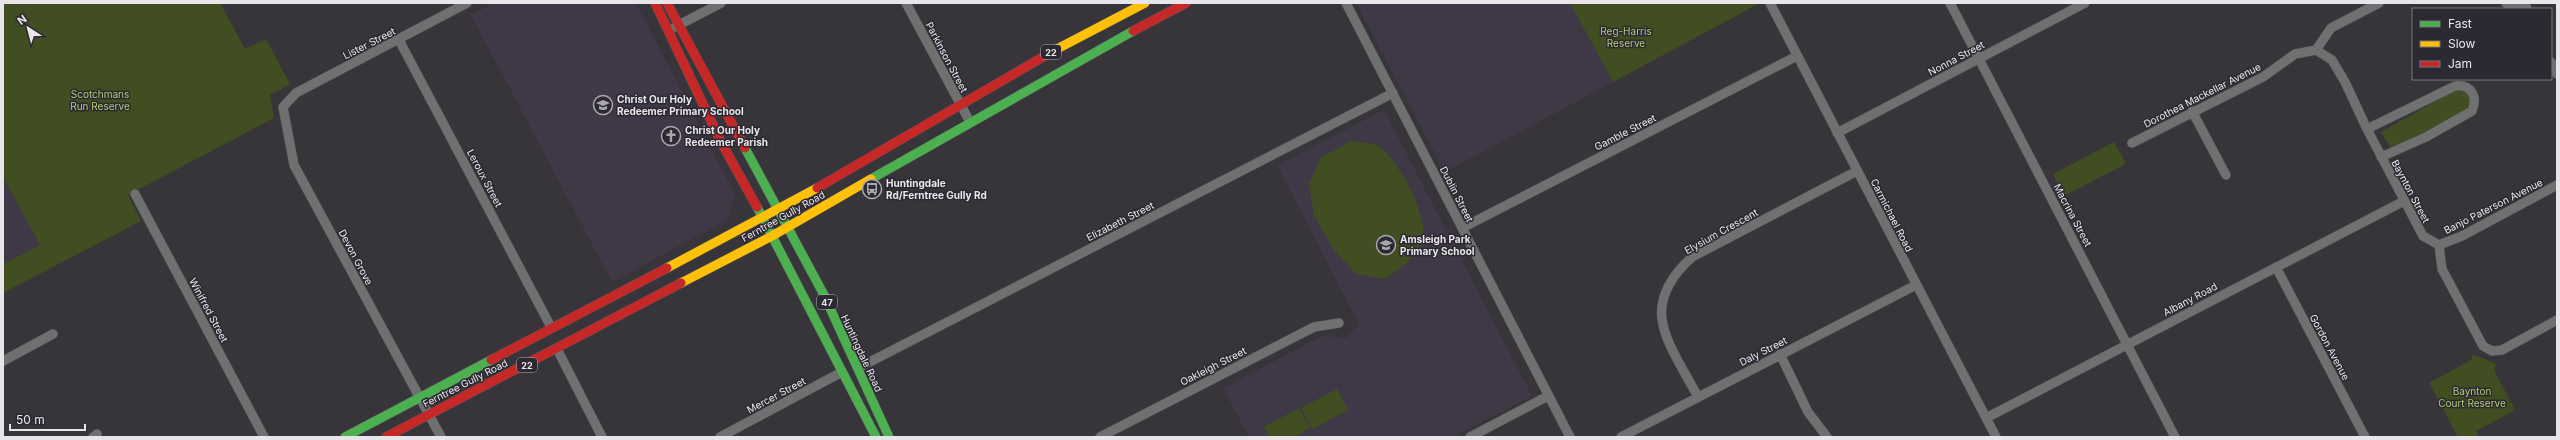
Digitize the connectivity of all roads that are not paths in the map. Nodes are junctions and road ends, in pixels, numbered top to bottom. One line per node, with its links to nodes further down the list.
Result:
1 (467, 3): 17 (street, Lister Street)
2 (655, 3): 16 (main road, 47)
3 (667, 3): 15 (main road, Huntingdale Road / 47)
4 (722, 3): 15 (street)
5 (906, 3): 25 (street, Parkinson Street)
6 (1145, 3): 25 (main road, Ferntree Gully Road / 22)
7 (1186, 3): 27 (main road, Ferntree Gully Road / 22)
8 (1346, 3): 23 (street, Dublin Street)
9 (1770, 3): 19 (street, Carmichael Road)
10 (1950, 3): 20 (street, Macrina Street)
11 (2086, 3): 20 (street, Nonna Street)
12 (2379, 3): 18 (street)
13 (2506, 3): 14 (street)
14 (2530, 6)
15 (679, 24): 16 (street); 37 (main road, Huntingdale Road / 47)
16 (668, 30): 38 (main road, 47)
17 (399, 40): 24 (street, Lister Street); 47 (street, Leroux Street)
18 (2316, 50): 26 (street, Dorothea Mackellar Avenue); 28 (street, Baynton Street)
19 (1797, 56): 29 (street, Carmichael Road); 40 (street, Gamble Street)
20 (1978, 59): 29 (street, Nonna Street); 49 (street, Macrina Street)
21 (2552, 64): 22 (street)
22 (2557, 74)
23 (1393, 93): 40 (street, Dublin Street); 53 (street, Elizabeth Street)
24 (284, 104): 57 (street, Devon Grove)
25 (960, 104): 27 (street, Parkinson Street); 37 (main road, Ferntree Gully Road / 22)
26 (2192, 112): 30 (street, Dorothea Mackellar Avenue); 33 (street)
27 (970, 122): 39 (main road, Ferntree Gully Road / 22)
28 (2367, 129): 31 (street, Baynton Street); 31 (street)
29 (1837, 133): 32 (street, Carmichael Road)
30 (2132, 143)
31 (2381, 157): 36 (street, Baynton Street)
32 (1857, 171): 44 (street, Carmichael Road); 56 (street, Elysium Crescent)
33 (2226, 175)
34 (2557, 185): 42 (street, Banjo Paterson Avenue)
35 (135, 194): 60 (street, Winifred Street)
36 (2404, 201): 42 (street, Baynton Street); 43 (street, Albany Road)
37 (777, 209): 38 (main road, Ferntree Gully Road / 22); 39 (main road, Huntingdale Road / 47)
38 (762, 218): 41 (main road, 47); 47 (main road, Ferntree Gully Road / 22)
39 (788, 227): 41 (main road, Ferntree Gully Road / 22); 53 (main road, Huntingdale Road / 47)
40 (1462, 228): 55 (street, Dublin Street)
41 (772, 236): 50 (main road, Ferntree Gully Road / 22); 54 (main road, 47)
42 (2438, 245): 45 (street)
43 (2276, 267): 49 (street, Albany Road); 75 (street, Gordon Avenue)
44 (1916, 285): 51 (street, Daly Street); 59 (street, Carmichael Road)
45 (2557, 320)
46 (1339, 323): 68 (street, Oakleigh Street)
47 (551, 327): 57 (main road, Ferntree Gully Road / 22)
48 (54, 334): 52 (street)
49 (2128, 344): 59 (street, Albany Road); 74 (street, Macrina Street)
50 (557, 349): 58 (main road, Ferntree Gully Road / 22); 64 (street)
51 (1780, 354): 56 (street, Daly Street); 72 (street)
52 (3, 361)
53 (858, 368): 67 (main road, Huntingdale Road / 47)
54 (842, 372): 65 (street, Mercer Street); 66 (main road, 47)
55 (1548, 396): 69 (street); 70 (street, Dublin Street)
56 (1698, 397): 71 (street, Daly Street)
57 (419, 399): 58 (street, Devon Grove); 61 (main road, Ferntree Gully Road / 22)
58 (429, 414): 62 (main road, Ferntree Gully Road / 22); 63 (street, Devon Grove)
59 (1986, 418): 73 (street, Carmichael Road)
60 (264, 437)
61 (345, 437)
62 (386, 437)
63 (441, 437)
64 (602, 437)
65 (720, 437)
66 (876, 437)
67 (889, 437)
68 (1100, 437)
69 (1470, 437)
70 (1570, 437)
71 (1621, 437)
72 (1827, 437)
73 (1996, 437)
74 (2175, 437)
75 (2365, 437)

